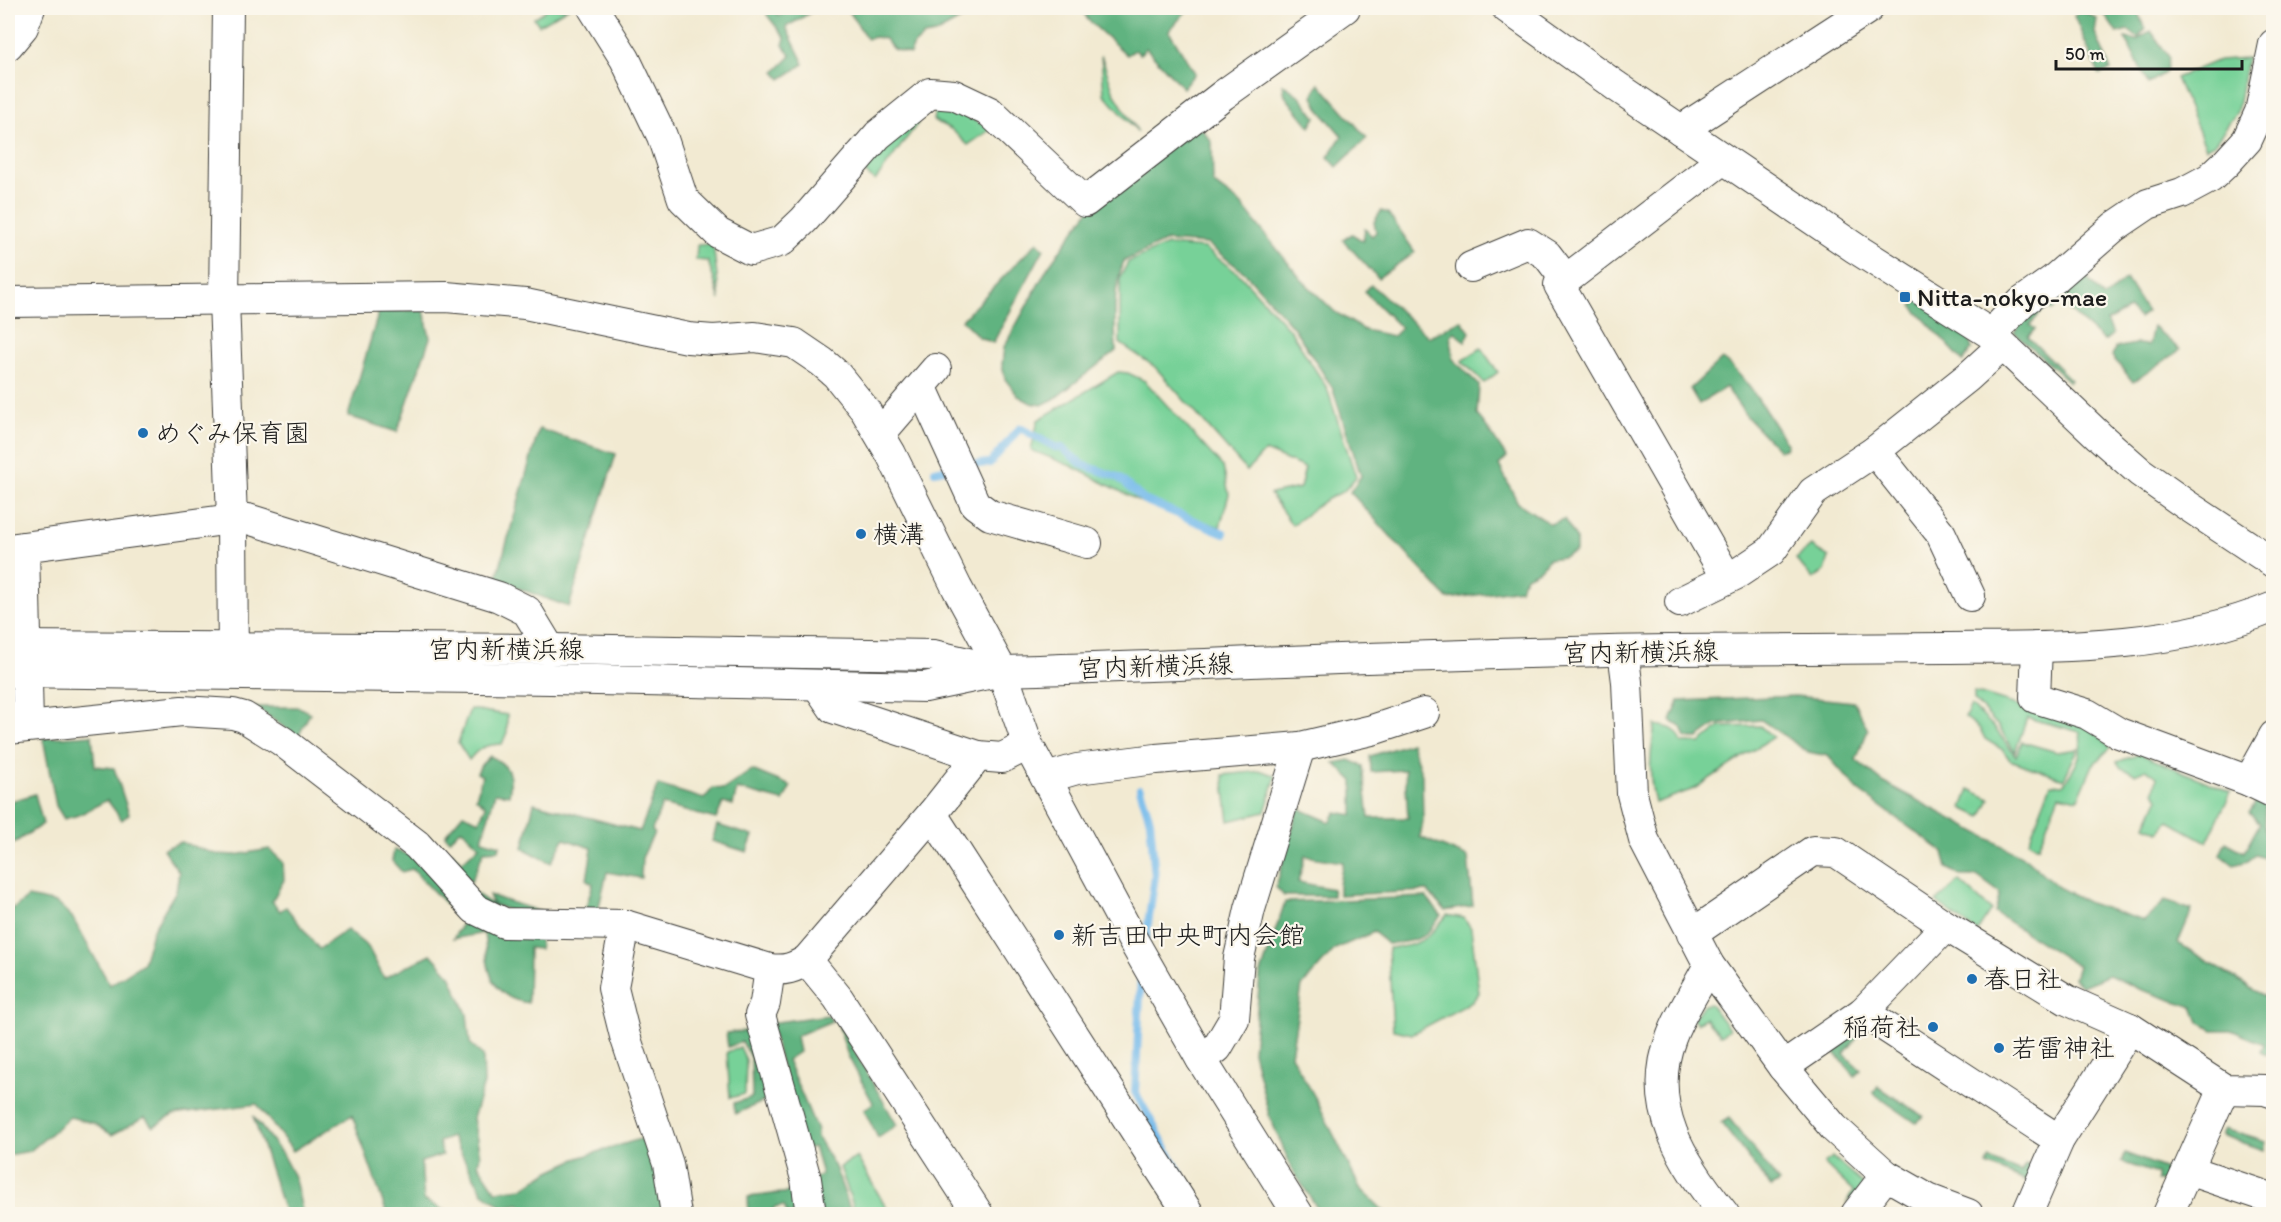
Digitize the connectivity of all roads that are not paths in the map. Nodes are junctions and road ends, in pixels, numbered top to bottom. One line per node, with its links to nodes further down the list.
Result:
1 (30, 8): 8 (street)
2 (228, 8): 13 (street)
3 (592, 8): 4 (street)
4 (1345, 8)
5 (1507, 8): 9 (street)
6 (1869, 8): 9 (street)
7 (2274, 44): 15 (street)
8 (8, 45)
9 (1681, 130): 10 (street)
10 (1724, 159): 12 (street); 15 (street)
11 (1471, 267): 12 (street)
12 (1566, 280): 22 (street)
13 (224, 300): 14 (street); 16 (street); 18 (street)
14 (8, 302)
15 (1997, 340): 17 (street); 21 (street)
16 (880, 434): 19 (street); 31 (street)
17 (1875, 451): 22 (street); 23 (street)
18 (232, 519): 20 (street); 27 (street); 30 (street)
19 (1087, 543)
20 (16, 548): 29 (street)
21 (2274, 563)
22 (1727, 578): 24 (street)
23 (1970, 596)
24 (1680, 602)
25 (2274, 607): 26 (street, 宮内新横浜線)
26 (2037, 648): 28 (street, 宮内新横浜線); 40 (street)
27 (550, 649): 30 (street, 宮内新横浜線); 31 (street, 宮内新横浜線)
28 (1623, 651): 31 (street, 宮内新横浜線); 44 (street)
29 (17, 659): 30 (street, 宮内新横浜線); 34 (street)
30 (233, 661): 32 (street, 宮内新横浜線)
31 (1002, 671): 32 (street, 宮内新横浜線); 36 (street)
32 (818, 686): 38 (street)
33 (1424, 713): 37 (street)
34 (18, 728): 42 (street)
35 (2274, 736): 40 (street)
36 (1028, 745): 38 (street); 39 (street)
37 (1300, 747): 39 (street); 50 (street)
38 (978, 756): 41 (street)
39 (1046, 778): 50 (street)
40 (2261, 787)
41 (932, 814): 45 (street); 61 (street)
42 (625, 925): 47 (street); 58 (street)
43 (1946, 926): 44 (street); 48 (street); 49 (street)
44 (1692, 934): 46 (street)
45 (807, 960): 47 (street); 60 (street)
46 (1709, 965): 51 (street); 63 (street)
47 (770, 969): 59 (street)
48 (1863, 1012): 51 (street); 54 (street)
49 (2130, 1028): 52 (street); 54 (street)
50 (1201, 1059): 62 (street)
51 (1783, 1067): 56 (street)
52 (2224, 1089): 53 (street); 55 (street)
53 (2274, 1093)
54 (2059, 1140): 66 (street)
55 (2188, 1170): 57 (street); 67 (street)
56 (1886, 1175): 64 (street); 65 (street)
57 (2274, 1199)
58 (676, 1215)
59 (811, 1215)
60 (978, 1215)
61 (1189, 1215)
62 (1298, 1215)
63 (1724, 1215)
64 (1856, 1215)
65 (1968, 1215)
66 (2026, 1215)
67 (2168, 1215)

